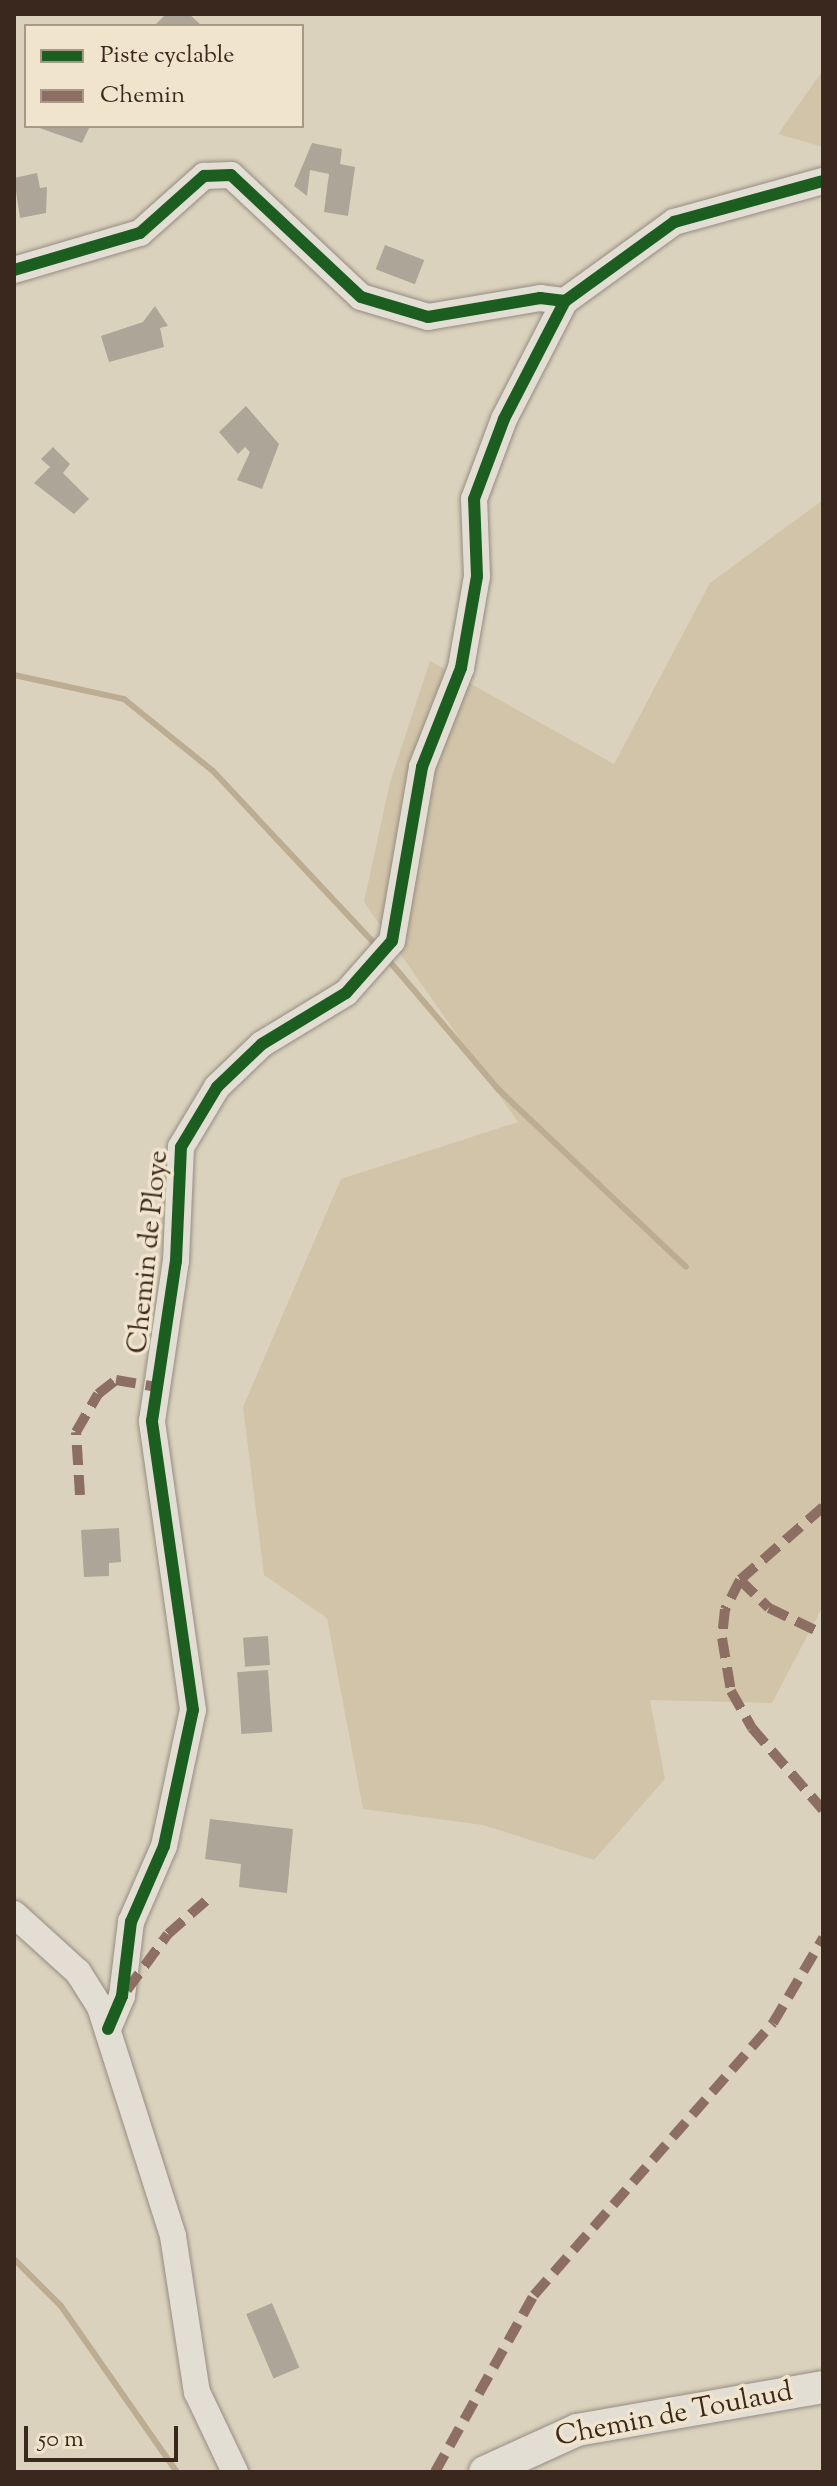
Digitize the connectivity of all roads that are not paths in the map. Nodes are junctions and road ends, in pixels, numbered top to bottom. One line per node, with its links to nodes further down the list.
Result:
1 (823, 181): 3 (street, Chemin de Ploye)
2 (14, 270): 3 (street)
3 (565, 301): 5 (street, Chemin de Ploye)
4 (14, 1914): 5 (street)
5 (108, 2029): 7 (street)
6 (823, 2387): 8 (street, Chemin de Toulaud)
7 (235, 2472)
8 (485, 2472)

